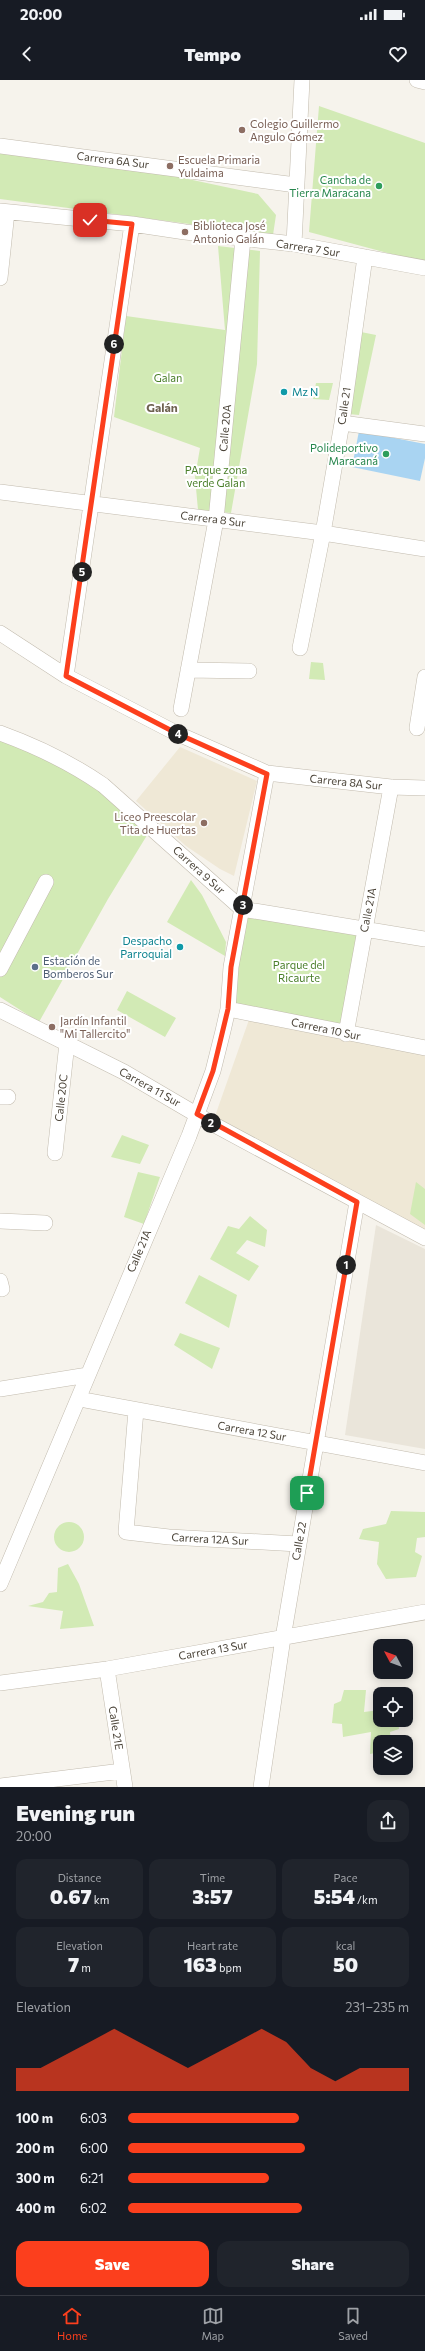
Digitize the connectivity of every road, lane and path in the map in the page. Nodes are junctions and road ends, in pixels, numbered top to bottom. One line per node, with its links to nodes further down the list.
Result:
1 (302, 80): 5 (street)
2 (417, 80): 3 (street)
3 (425, 82)
4 (0, 146): 5 (street, Carrera 6A Sur)
5 (296, 185): 9 (street)
6 (4, 211): 7 (street, Carrera 7 Sur); 12 (street)
7 (132, 224): 8 (street, Carrera 7 Sur); 16 (street)
8 (243, 239): 9 (street, Carrera 7 Sur); 17 (street, Calle 20A)
9 (294, 244): 10 (street, Carrera 7 Sur)
10 (365, 257): 11 (street, Carrera 7 Sur); 13 (street, Calle 21)
11 (425, 268)
12 (0, 278)
13 (342, 423): 14 (street); 18 (street, Calle 21)
14 (425, 434)
15 (0, 492): 16 (street, Carrera 8 Sur)
16 (92, 504): 17 (street, Carrera 8 Sur); 24 (street)
17 (216, 520): 18 (street, Carrera 8 Sur); 22 (street, Calle 20A)
18 (323, 533): 19 (street, Carrera 8 Sur); 21 (street, Calle 21)
19 (425, 549)
20 (0, 633): 24 (street, Carrera 8A Sur)
21 (300, 648)
22 (188, 670): 23 (street); 26 (street, Calle 20A)
23 (249, 671)
24 (66, 676): 29 (street, Carrera 8A Sur)
25 (425, 677): 27 (street)
26 (181, 709)
27 (417, 728)
28 (0, 733): 33 (street, Carrera 9 Sur)
29 (267, 774): 30 (street, Carrera 8A Sur); 33 (street)
30 (391, 787): 31 (street, Carrera 8A Sur); 34 (street, Calle 21A)
31 (425, 788)
32 (46, 882): 36 (street)
33 (242, 909): 34 (street); 37 (street, Calle 21A)
34 (364, 929): 35 (street); 39 (street, Calle 21A)
35 (425, 939)
36 (0, 969)
37 (228, 1009): 39 (street, Carrera 10 Sur); 42 (street, Calle 21A)
38 (0, 1010): 40 (street, Carrera 11 Sur)
39 (346, 1034): 41 (street, Carrera 10 Sur)
40 (67, 1043): 42 (street, Carrera 11 Sur); 43 (street, Calle 20C)
41 (425, 1048)
42 (197, 1114): 44 (street, Carrera 11 Sur); 48 (street, Calle 21A)
43 (55, 1153)
44 (357, 1202): 47 (street, Carrera 11 Sur); 52 (street, Calle 22)
45 (0, 1221): 46 (street)
46 (45, 1223)
47 (425, 1238)
48 (88, 1375): 49 (street); 50 (street, Calle 21A)
49 (0, 1389)
50 (79, 1399): 51 (street, Carrera 12 Sur); 55 (street, Calle 21A)
51 (136, 1410): 52 (street, Carrera 12 Sur); 54 (street, Carrera 12A Sur)
52 (316, 1442): 53 (street, Carrera 12 Sur); 54 (street, Calle 22)
53 (425, 1463)
54 (298, 1544): 57 (street, Calle 22)
55 (0, 1584)
56 (425, 1612): 57 (street, Carrera 13 Sur)
57 (283, 1638): 58 (street, Carrera 13 Sur); 63 (street, Calle 22)
58 (107, 1669): 59 (street, Carrera 13 Sur); 60 (street, Calle 21E)
59 (0, 1682)
60 (122, 1771): 61 (street); 62 (street, Calle 21E)
61 (0, 1786)
62 (125, 1787)
63 (261, 1787)

